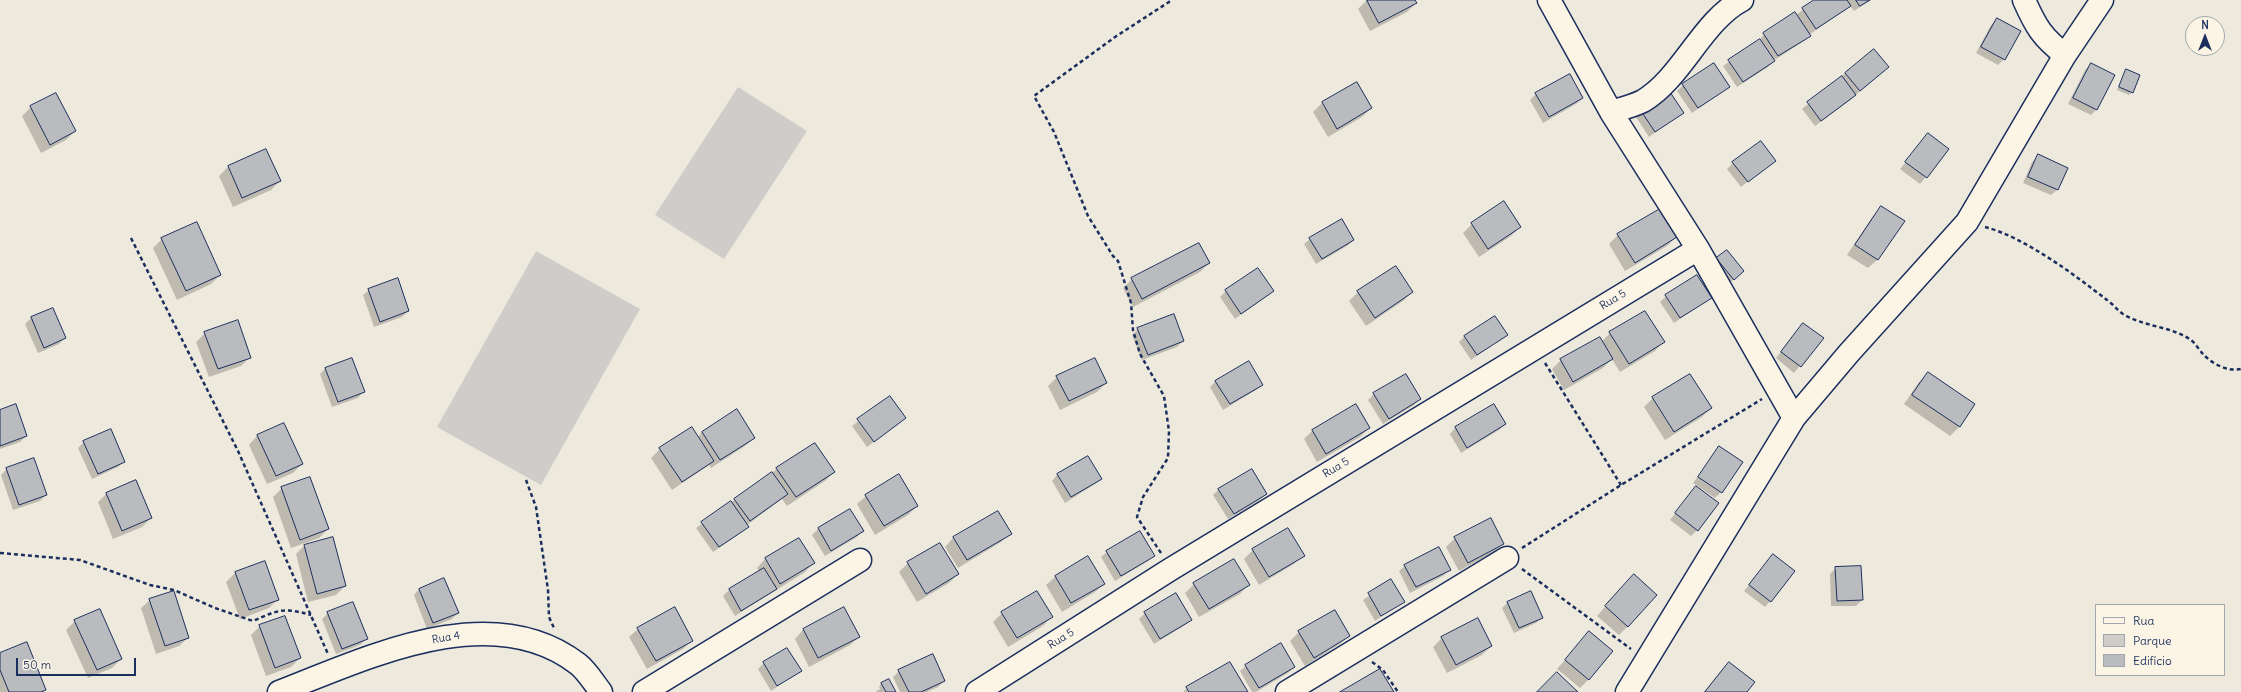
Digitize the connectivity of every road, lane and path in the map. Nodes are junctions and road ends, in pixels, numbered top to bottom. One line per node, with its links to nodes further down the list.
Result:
1 (1172, 0): 20 (path)
2 (1549, 0): 7 (street)
3 (2024, 0): 6 (street)
4 (2102, 0): 6 (street)
5 (1735, 2): 7 (street)
6 (2065, 55): 8 (street)
7 (1611, 112): 10 (street)
8 (1967, 222): 12 (path); 14 (street)
9 (131, 238): 21 (path)
10 (1698, 249): 11 (street, Rua 5); 13 (street)
11 (1536, 347): 16 (path); 20 (street, Rua 5)
12 (2241, 369)
13 (1778, 390): 14 (street); 16 (path)
14 (1794, 418): 24 (street)
15 (526, 480): 22 (path)
16 (1621, 485): 18 (path)
17 (0, 553): 21 (path)
18 (1507, 558): 23 (street); 24 (path)
19 (860, 560): 28 (street)
20 (1171, 569): 29 (street, Rua 5)
21 (311, 615): 25 (path)
22 (556, 633)
23 (1360, 647): 30 (street); 31 (path)
24 (1646, 661): 32 (street)
25 (335, 671): 26 (street, Rua 4); 27 (street, Rua 4)
26 (279, 692)
27 (601, 692)
28 (644, 692)
29 (977, 692)
30 (1287, 692)
31 (1398, 692)
32 (1627, 692)

